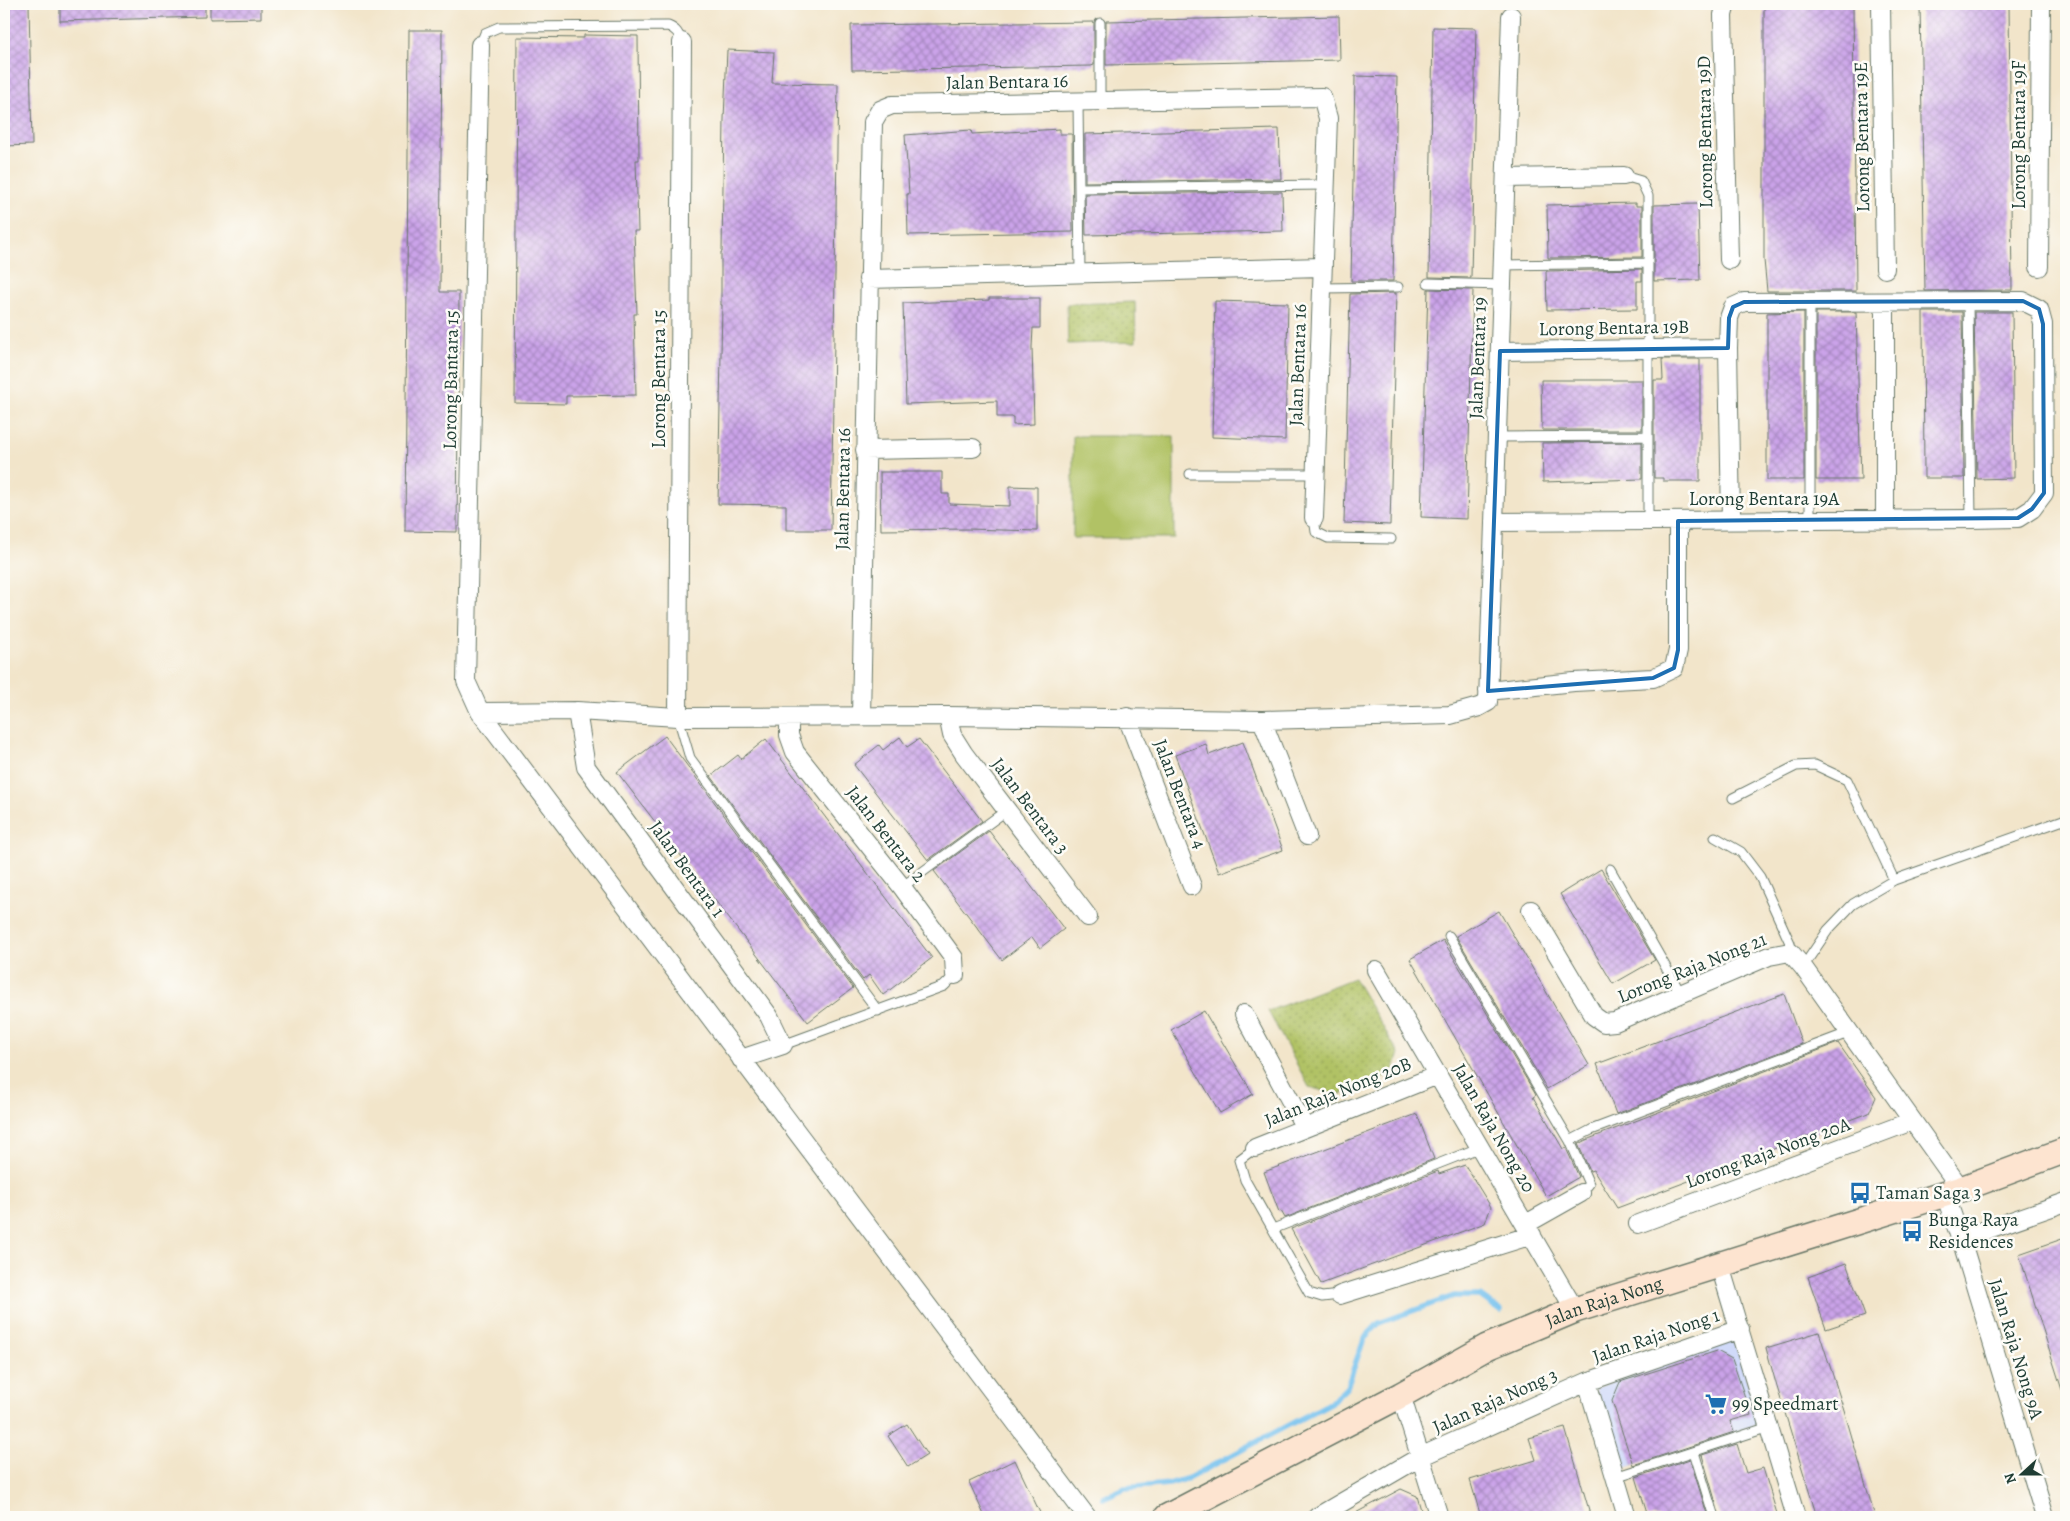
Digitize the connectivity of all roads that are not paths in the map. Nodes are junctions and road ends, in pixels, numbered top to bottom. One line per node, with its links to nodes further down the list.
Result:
1 (1726, 4): 14 (street, Lorong Bentara 19D)
2 (1882, 4): 19 (street, Lorong Bentara 19E)
3 (2041, 4): 18 (street, Lorong Bentara 19F)
4 (1511, 16): 11 (street, Jalan Bentara 19)
5 (1100, 23): 8 (lane)
6 (682, 42): 7 (lane); 52 (street, Lorong Bentara 15)
7 (480, 45): 49 (street, Lorong Bantara 15)
8 (1100, 101): 9 (street, Jalan Bentara 16); 12 (street, Jalan Bentara 16)
9 (1078, 102): 13 (lane); 21 (street, Jalan Bentara 16)
10 (1624, 176): 11 (street); 15 (lane)
11 (1506, 178): 16 (street, Jalan Bentara 19)
12 (1326, 185): 13 (lane); 17 (street, Jalan Bentara 16)
13 (1079, 188): 20 (lane)
14 (1729, 260)
15 (1648, 263): 16 (lane); 30 (lane)
16 (1503, 265): 23 (street, Jalan Bentara 19)
17 (1323, 267): 20 (street); 25 (street, Jalan Bentara 16)
18 (2039, 267)
19 (1884, 269)
20 (1080, 273): 21 (street)
21 (868, 279): 35 (street, Jalan Bentara 16)
22 (1428, 283): 23 (lane)
23 (1502, 285): 31 (street, Jalan Bentara 19)
24 (1398, 287): 25 (lane)
25 (1322, 288): 37 (street, Jalan Bentara 16)
26 (1968, 301): 27 (street); 39 (lane); 39 (street, Lorong Bentara 19A)
27 (1884, 302): 28 (street); 40 (street)
28 (1810, 303): 29 (street); 42 (lane)
29 (1728, 348): 30 (street, Lorong Bentara 19B); 41 (street)
30 (1648, 349): 31 (street, Lorong Bentara 19B); 33 (lane)
31 (1500, 351): 32 (street, Jalan Bentara 19)
32 (1497, 436): 33 (lane); 45 (street, Jalan Bentara 19)
33 (1648, 436): 43 (lane)
34 (973, 448): 35 (street)
35 (865, 450): 50 (street, Jalan Bentara 16)
36 (1190, 474): 37 (lane)
37 (1316, 474): 38 (street, Jalan Bentara 16)
38 (1314, 518): 46 (lane)
39 (1971, 518): 40 (street, Lorong Bentara 19A)
40 (1885, 519): 42 (street, Lorong Bentara 19A)
41 (1731, 520): 42 (street, Lorong Bentara 19A); 44 (street, Lorong Bentara 19A)
42 (1810, 520)
43 (1648, 521): 44 (street, Lorong Bentara 19A); 45 (street, Lorong Bentara 19A)
44 (1678, 521): 47 (street)
45 (1494, 522): 47 (street, Jalan Bentara 19)
46 (1391, 539)
47 (1488, 697): 55 (street)
48 (577, 711): 49 (street); 52 (street); 76 (street, Jalan Bentara 1)
49 (480, 712): 77 (street, Lorong Bantara 15)
50 (861, 716): 51 (street); 53 (street)
51 (948, 716): 54 (street); 57 (street, Jalan Bentara 3)
52 (678, 717): 53 (street); 73 (lane)
53 (789, 717): 64 (street, Jalan Bentara 2)
54 (1127, 717): 55 (street); 63 (street, Jalan Bentara 4)
55 (1262, 720): 59 (street)
56 (1733, 798): 62 (lane)
57 (1007, 810): 64 (lane); 66 (street, Jalan Bentara 3)
58 (2066, 819): 62 (lane)
59 (1307, 836)
60 (1716, 838): 68 (lane)
61 (1610, 869): 72 (lane)
62 (1894, 880): 69 (lane)
63 (1192, 886)
64 (902, 887): 71 (street, Jalan Bentara 2)
65 (1531, 910): 72 (street, Lorong Raja Nong 21)
66 (1088, 918)
67 (1449, 936): 81 (lane)
68 (1790, 952): 69 (street, Lorong Raja Nong 21); 72 (street, Lorong Raja Nong 21)
69 (1803, 967): 75 (street, Lorong Raja Nong 21)
70 (1376, 970): 78 (street, Jalan Raja Nong 20)
71 (955, 975): 73 (lane)
72 (1680, 994)
73 (878, 1011): 76 (lane)
74 (1244, 1014): 80 (street)
75 (1848, 1033): 79 (street, Lorong Raja Nong 21); 81 (lane)
76 (783, 1045): 77 (street)
77 (742, 1059): 102 (street, Lorong Bantara 15)
78 (1438, 1075): 80 (street, Jalan Raja Nong 20B); 83 (street, Jalan Raja Nong 20)
79 (1912, 1122): 85 (street, Lorong Raja Nong 21); 88 (street, Lorong Raja Nong 20A)
80 (1305, 1128): 82 (street, Jalan Raja Nong 20B)
81 (1570, 1140): 86 (lane)
82 (1255, 1148): 89 (lane)
83 (1481, 1148): 89 (lane); 90 (street, Jalan Raja Nong 20)
84 (2066, 1150): 85 (main road, Jalan Raja Nong)
85 (1953, 1192): 91 (street, Jalan Raja Nong 9A); 92 (main road, Jalan Raja Nong)
86 (1582, 1193): 90 (street)
87 (2066, 1202): 91 (street)
88 (1638, 1224)
89 (1273, 1229): 93 (lane)
90 (1529, 1229): 93 (street); 94 (street, Jalan Raja Nong 20)
91 (1960, 1238): 109 (street, Jalan Raja Nong 9A)
92 (1720, 1266): 94 (main road, Jalan Raja Nong); 95 (street)
93 (1340, 1295)
94 (1575, 1310): 97 (main road, Jalan Raja Nong)
95 (1740, 1329): 96 (street, Jalan Raja Nong 1); 98 (street)
96 (1587, 1382): 100 (street, Jalan Raja Nong 3); 101 (street)
97 (1401, 1395): 100 (street); 103 (main road, Jalan Raja Nong)
98 (1769, 1427): 99 (lane); 108 (street)
99 (1694, 1452): 101 (lane); 107 (lane)
100 (1420, 1457): 104 (street, Jalan Raja Nong 3); 105 (street)
101 (1615, 1477): 106 (street)
102 (1088, 1517)
103 (1167, 1517)
104 (1317, 1517)
105 (1439, 1517)
106 (1627, 1517)
107 (1714, 1517)
108 (1796, 1517)
109 (2045, 1517)

